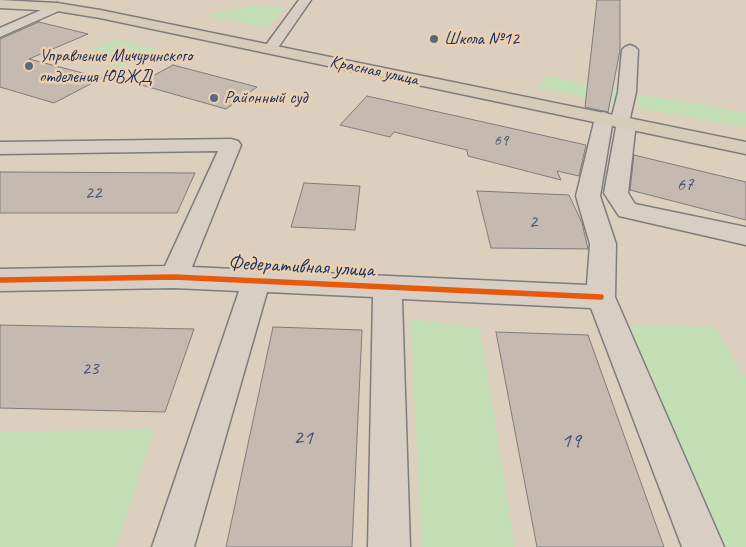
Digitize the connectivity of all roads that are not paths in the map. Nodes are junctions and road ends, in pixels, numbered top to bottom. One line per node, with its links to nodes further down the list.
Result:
1 (305, 0): 5 (street)
2 (0, 4): 3 (main road, Красная улица)
3 (57, 7): 4 (street); 5 (main road, Красная улица)
4 (0, 33)
5 (270, 49): 7 (main road, Красная улица)
6 (630, 50): 7 (street)
7 (617, 121): 9 (main road, Красная улица); 10 (street); 15 (street)
8 (0, 148): 11 (street)
9 (746, 148)
10 (746, 236)
11 (174, 277): 12 (street, Федеративная улица); 13 (street, Федеративная улица)
12 (0, 280)
13 (256, 281): 14 (street, Федеративная улица); 16 (street)
14 (387, 287): 15 (street, Федеративная улица); 17 (street)
15 (601, 297): 18 (street)
16 (174, 547)
17 (389, 547)
18 (703, 547)

